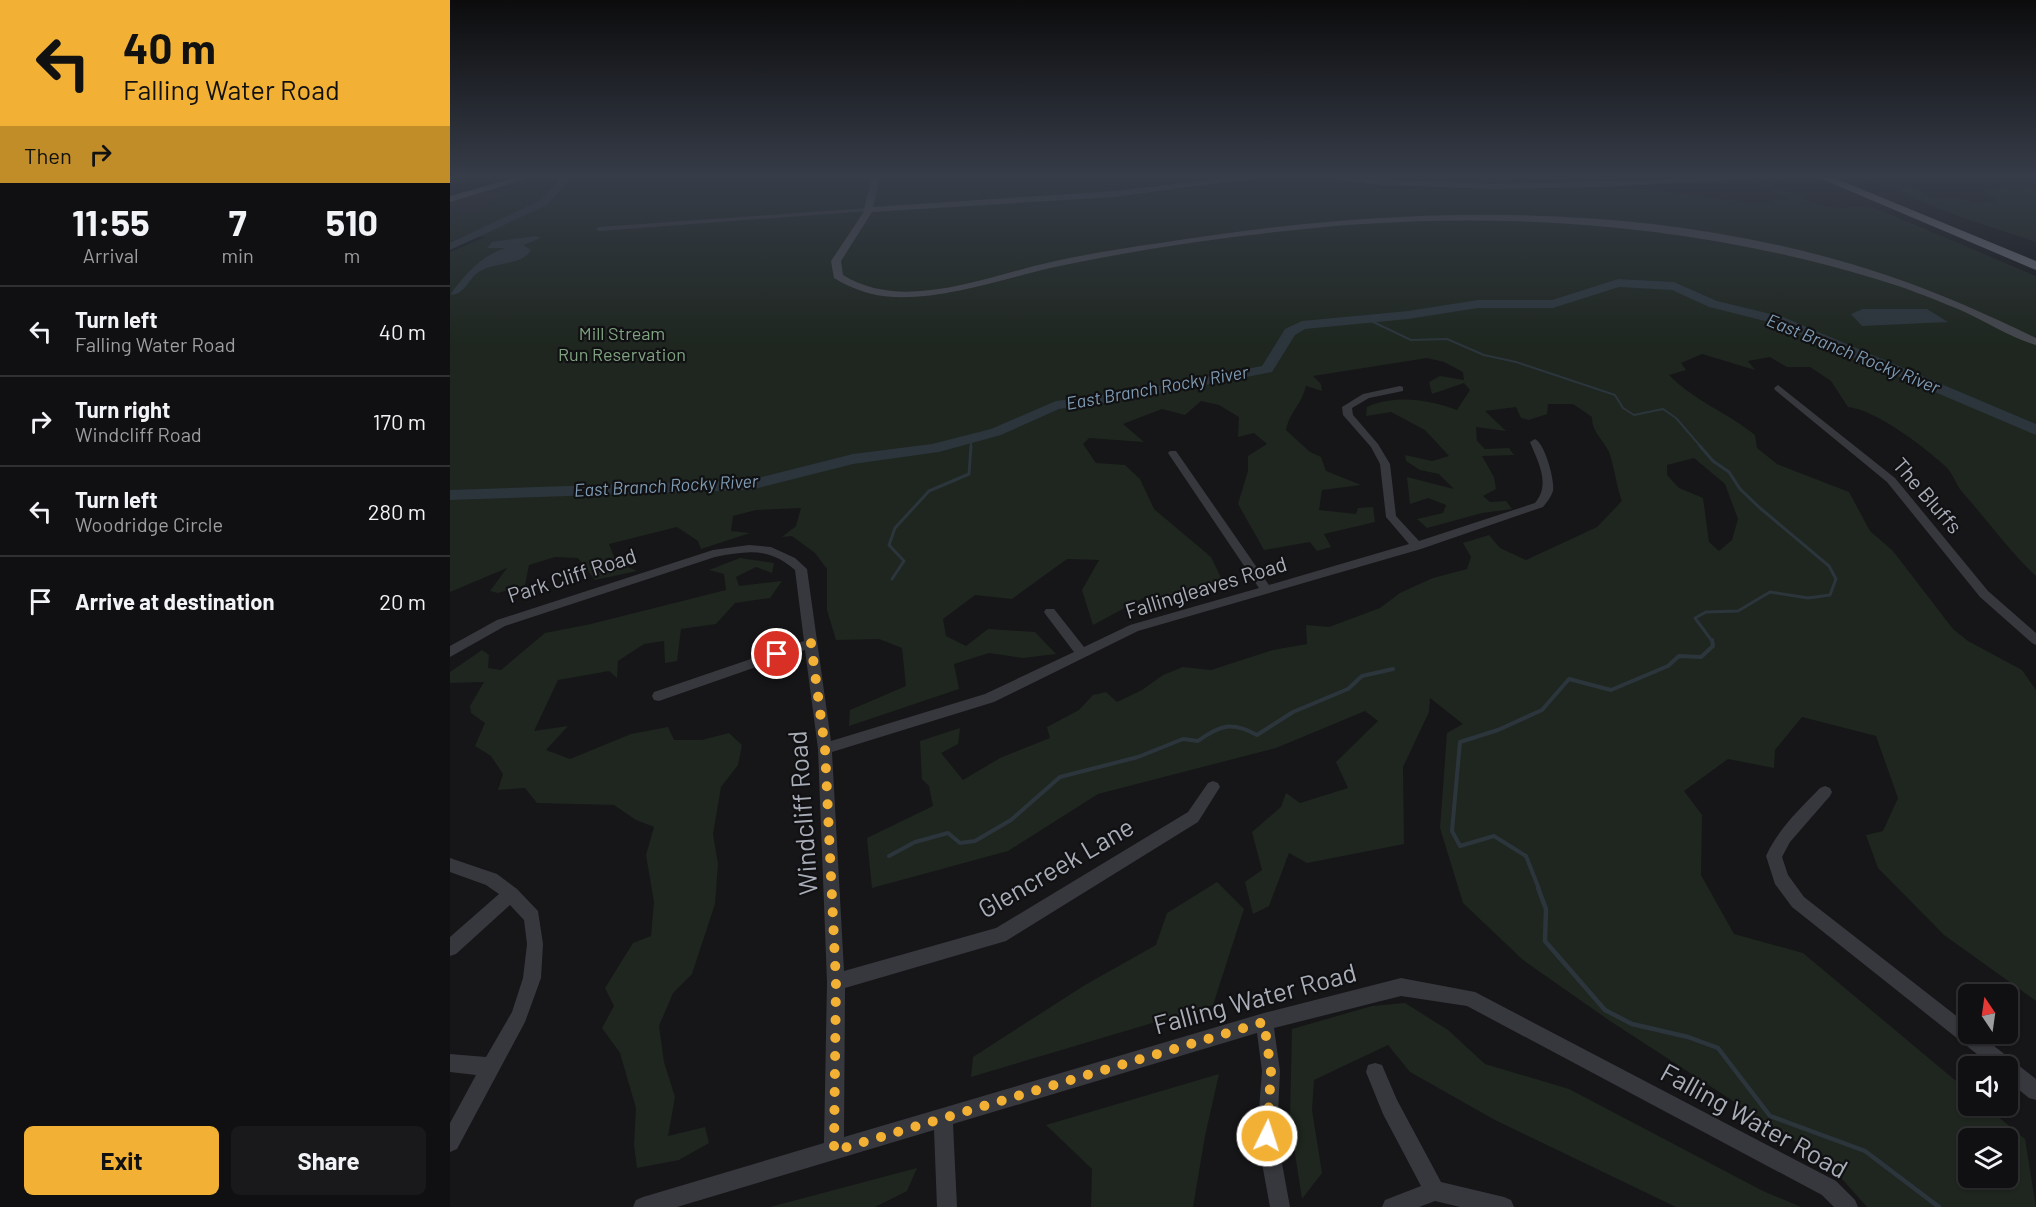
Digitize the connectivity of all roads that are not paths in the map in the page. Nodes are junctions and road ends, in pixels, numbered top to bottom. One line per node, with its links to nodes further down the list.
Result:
1 (853, 233): 2 (street)
2 (1238, 233)
3 (1687, 233): 8 (street)
4 (1956, 233): 7 (highway)
5 (1989, 233): 6 (highway)
6 (2014, 243)
7 (2036, 266)
8 (2036, 342)
9 (1778, 388): 17 (street, The Bluffs)
10 (1401, 389): 13 (street)
11 (1535, 442): 13 (street, Fallingleaves Road)
12 (1173, 453): 15 (street)
13 (1417, 546): 15 (street, Fallingleaves Road)
14 (713, 554): 18 (street, Windcliff Road); 19 (street, Park Cliff Road)
15 (1266, 590): 20 (street, Fallingleaves Road)
16 (1050, 612): 20 (street)
17 (2036, 640)
18 (811, 643): 21 (street); 22 (street, Windcliff Road)
19 (450, 652)
20 (1082, 653): 22 (street, Fallingleaves Road)
21 (659, 696)
22 (825, 749): 28 (street, Windcliff Road)
23 (1214, 787): 28 (street, Glencreek Lane)
24 (1825, 792): 30 (street)
25 (450, 865): 26 (street)
26 (511, 894): 27 (street); 32 (street)
27 (450, 948)
28 (836, 982): 38 (street, Windcliff Road)
29 (1264, 1022): 36 (street, Falling Water Road); 42 (street); 45 (street, Falling Water Road)
30 (1992, 1056)
31 (450, 1063): 32 (street)
32 (489, 1067): 37 (street)
33 (1375, 1072): 39 (street)
34 (2018, 1077): 35 (street)
35 (2036, 1091)
36 (943, 1118): 38 (street, Falling Water Road); 41 (street)
37 (450, 1142)
38 (834, 1151): 40 (street, Falling Water Road)
39 (1435, 1191): 43 (street); 44 (street)
40 (643, 1207)
41 (947, 1207)
42 (1280, 1207)
43 (1392, 1207)
44 (1504, 1207)
45 (1848, 1207)

